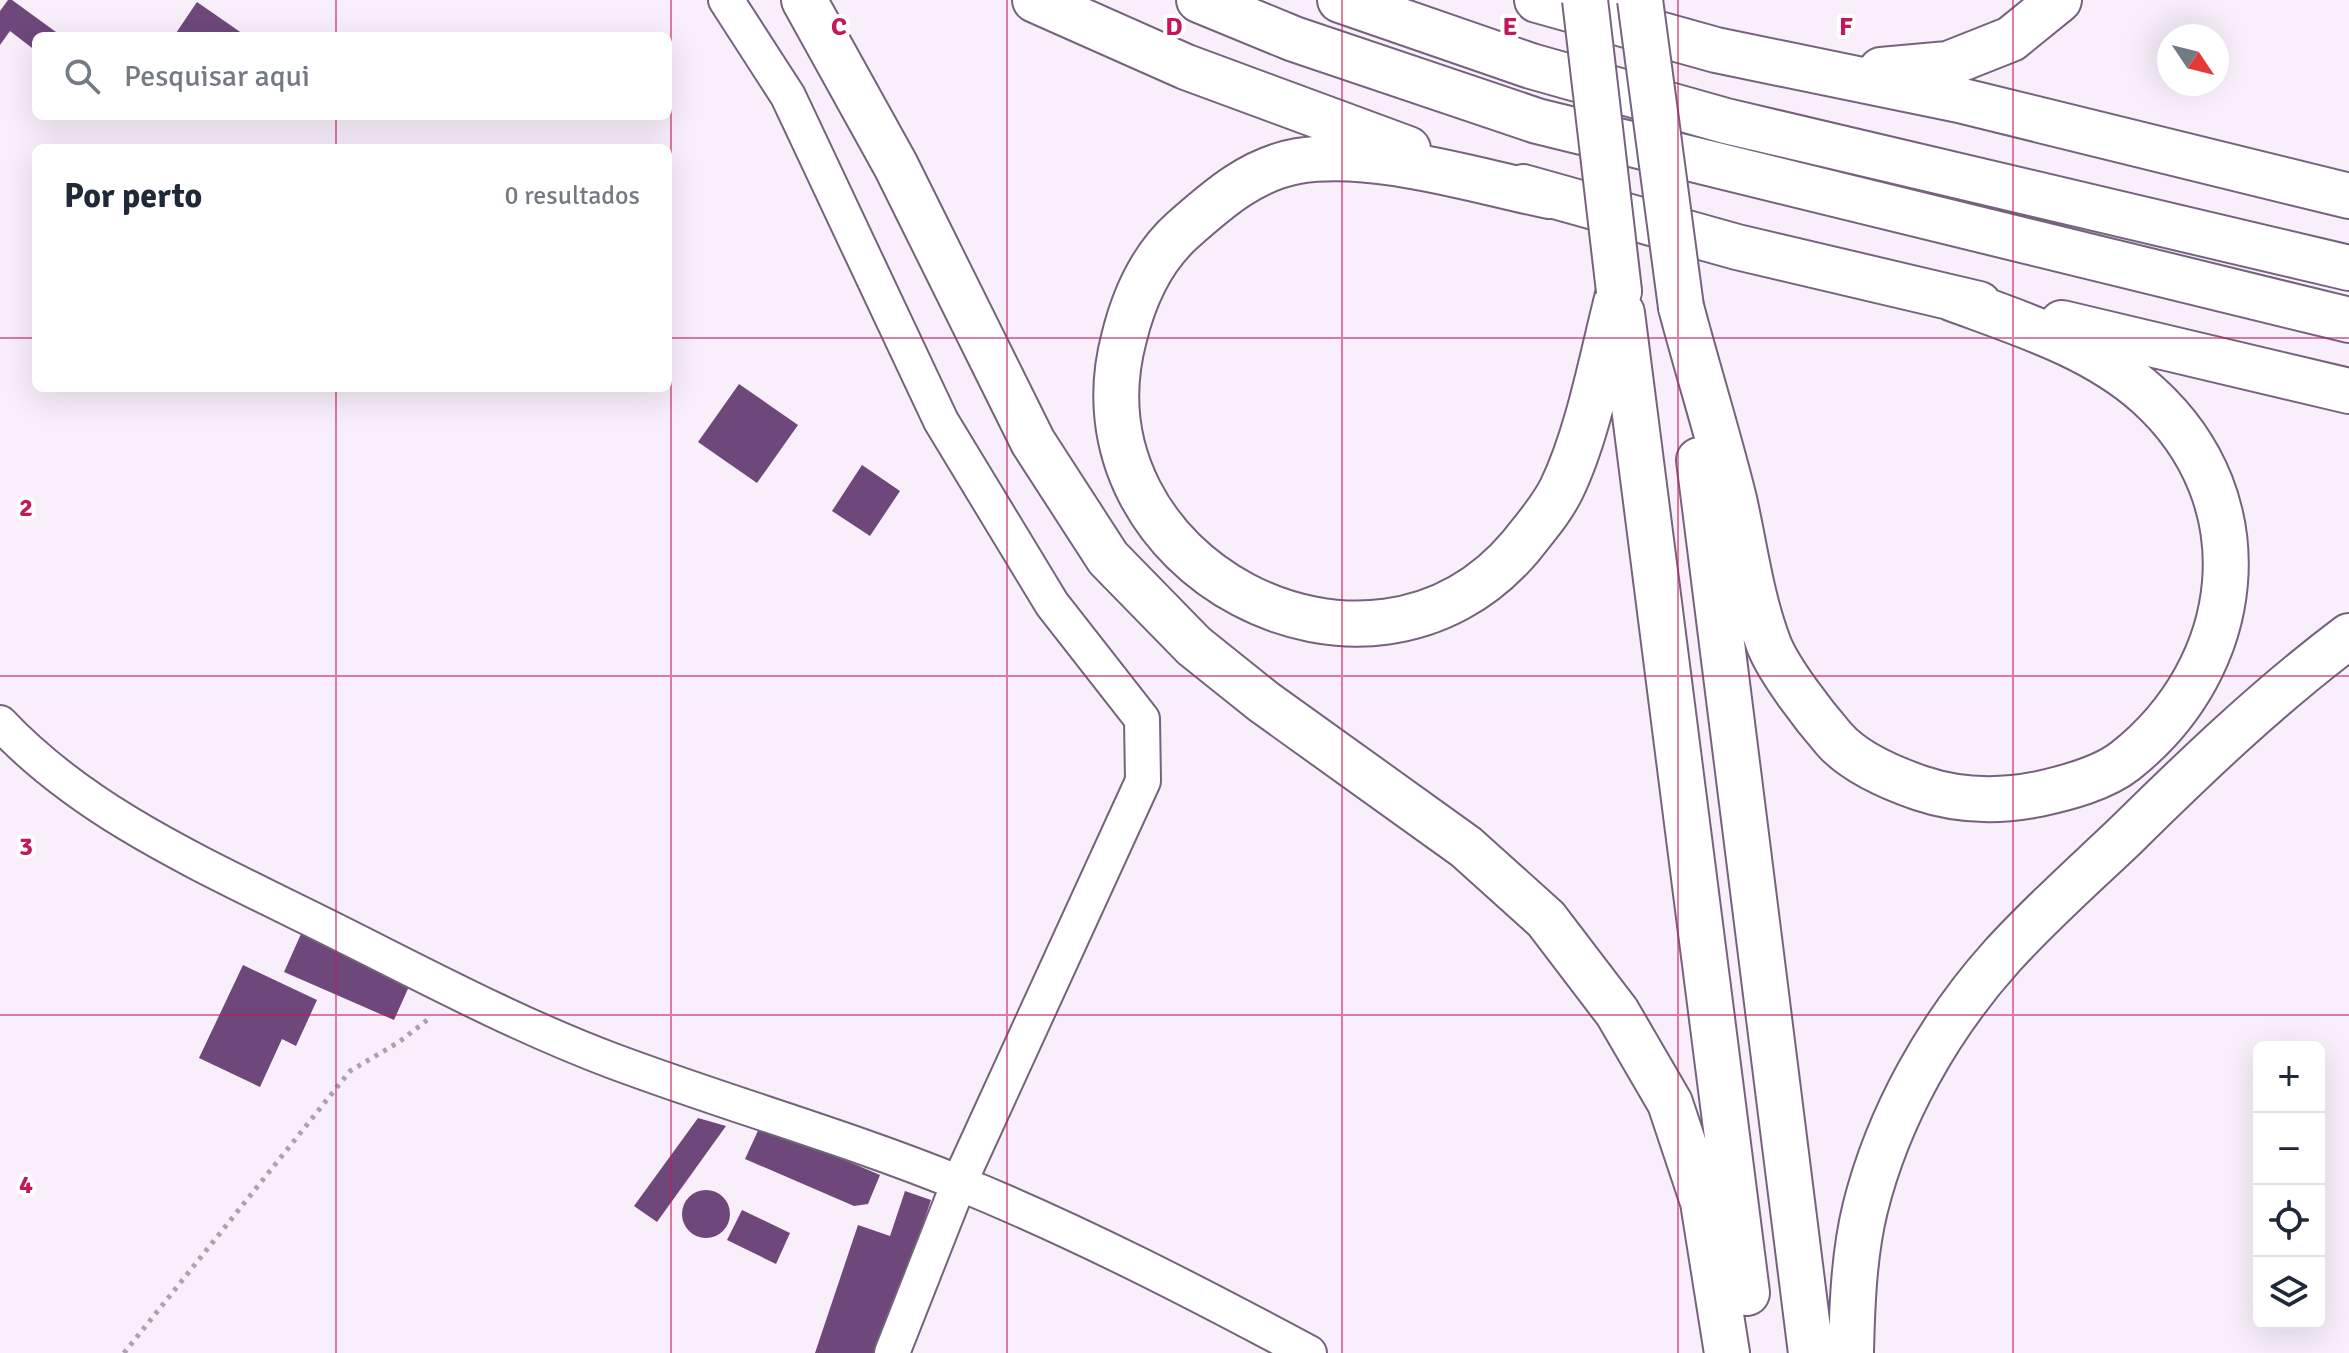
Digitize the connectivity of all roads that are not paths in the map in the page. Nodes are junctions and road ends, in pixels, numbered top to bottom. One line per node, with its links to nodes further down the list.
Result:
1 (726, 0): 21 (street)
2 (804, 0): 24 (main road)
3 (1035, 0): 11 (main road)
4 (1199, 0): 17 (main road)
5 (1340, 0): 13 (main road)
6 (1537, 0): 10 (main road)
7 (1585, 0): 14 (main road, bridge)
8 (1640, 0): 16 (main road, bridge)
9 (2059, 0): 10 (main road)
10 (1716, 50): 12 (main road)
11 (1549, 196): 14 (main road); 15 (main road)
12 (2349, 196)
13 (2349, 268)
14 (1619, 291): 25 (main road)
15 (1951, 298): 16 (main road); 18 (main road)
16 (1681, 307): 26 (main road)
17 (2349, 320)
18 (2349, 391)
19 (2349, 636): 27 (main road)
20 (0, 723): 21 (street)
21 (959, 1183): 22 (street); 23 (street)
22 (892, 1353)
23 (1309, 1353)
24 (1727, 1353)
25 (1754, 1353)
26 (1811, 1353)
27 (1851, 1353)

